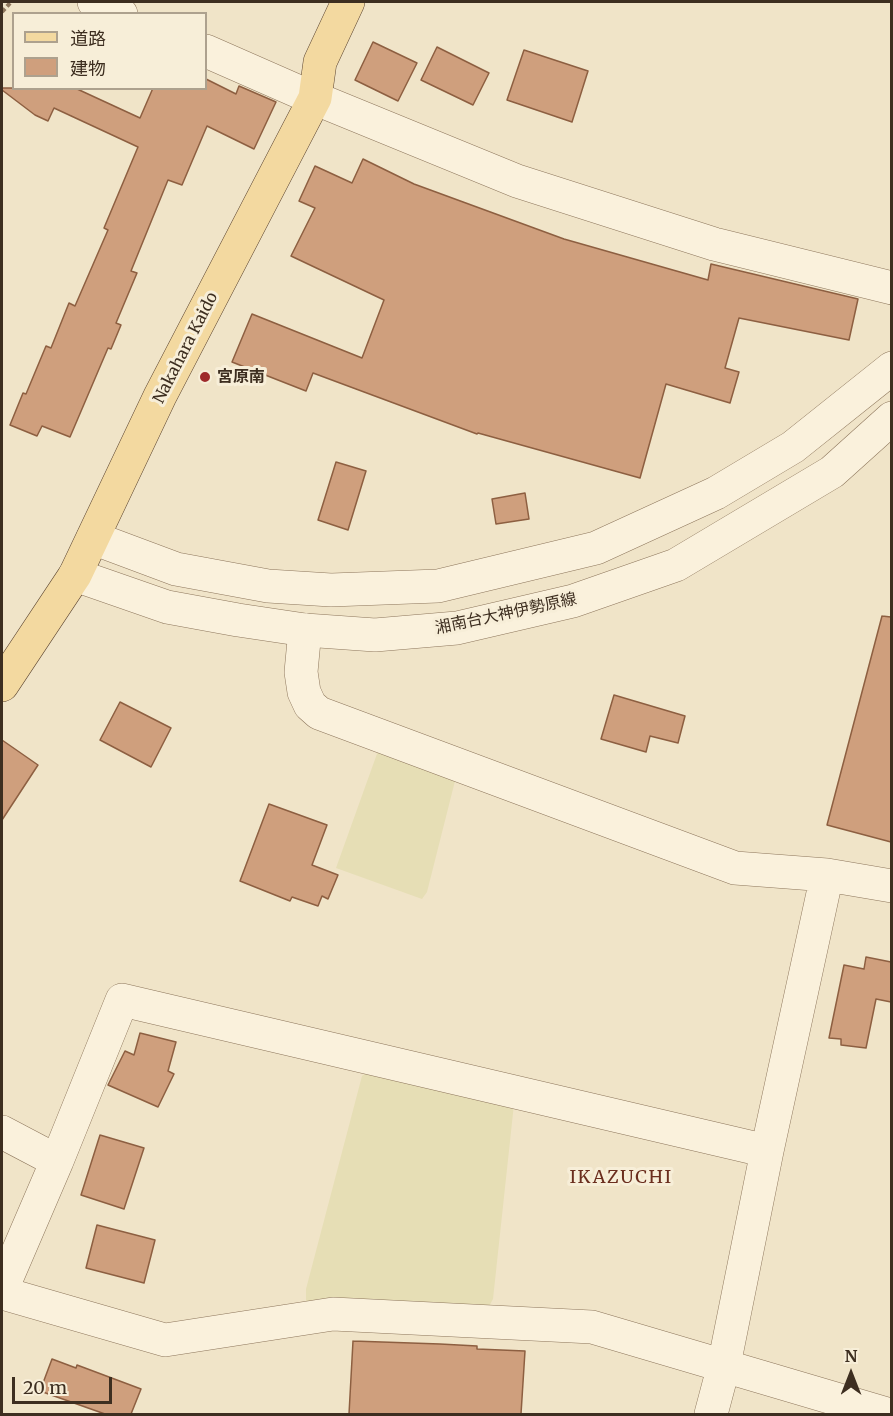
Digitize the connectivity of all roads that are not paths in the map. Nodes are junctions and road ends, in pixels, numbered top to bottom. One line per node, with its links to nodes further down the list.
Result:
1 (94, 2): 3 (street)
2 (348, 2): 5 (main road, Nakahara Kaido)
3 (116, 12)
4 (207, 51): 5 (street)
5 (315, 98): 6 (street); 9 (main road, Nakahara Kaido)
6 (891, 288)
7 (891, 368): 9 (street)
8 (891, 418): 11 (street, 湘南台大神伊勢原線)
9 (93, 538): 10 (main road, Nakahara Kaido)
10 (75, 575): 11 (street, 湘南台大神伊勢原線); 12 (main road, Nakahara Kaido)
11 (305, 630): 13 (street)
12 (2, 684)
13 (827, 875): 14 (street); 16 (street)
14 (891, 886)
15 (2, 1132): 17 (street)
16 (767, 1151): 17 (street); 19 (street)
17 (57, 1161): 18 (street)
18 (2, 1291): 19 (street)
19 (724, 1365): 20 (street); 21 (street)
20 (711, 1414)
21 (887, 1414)

